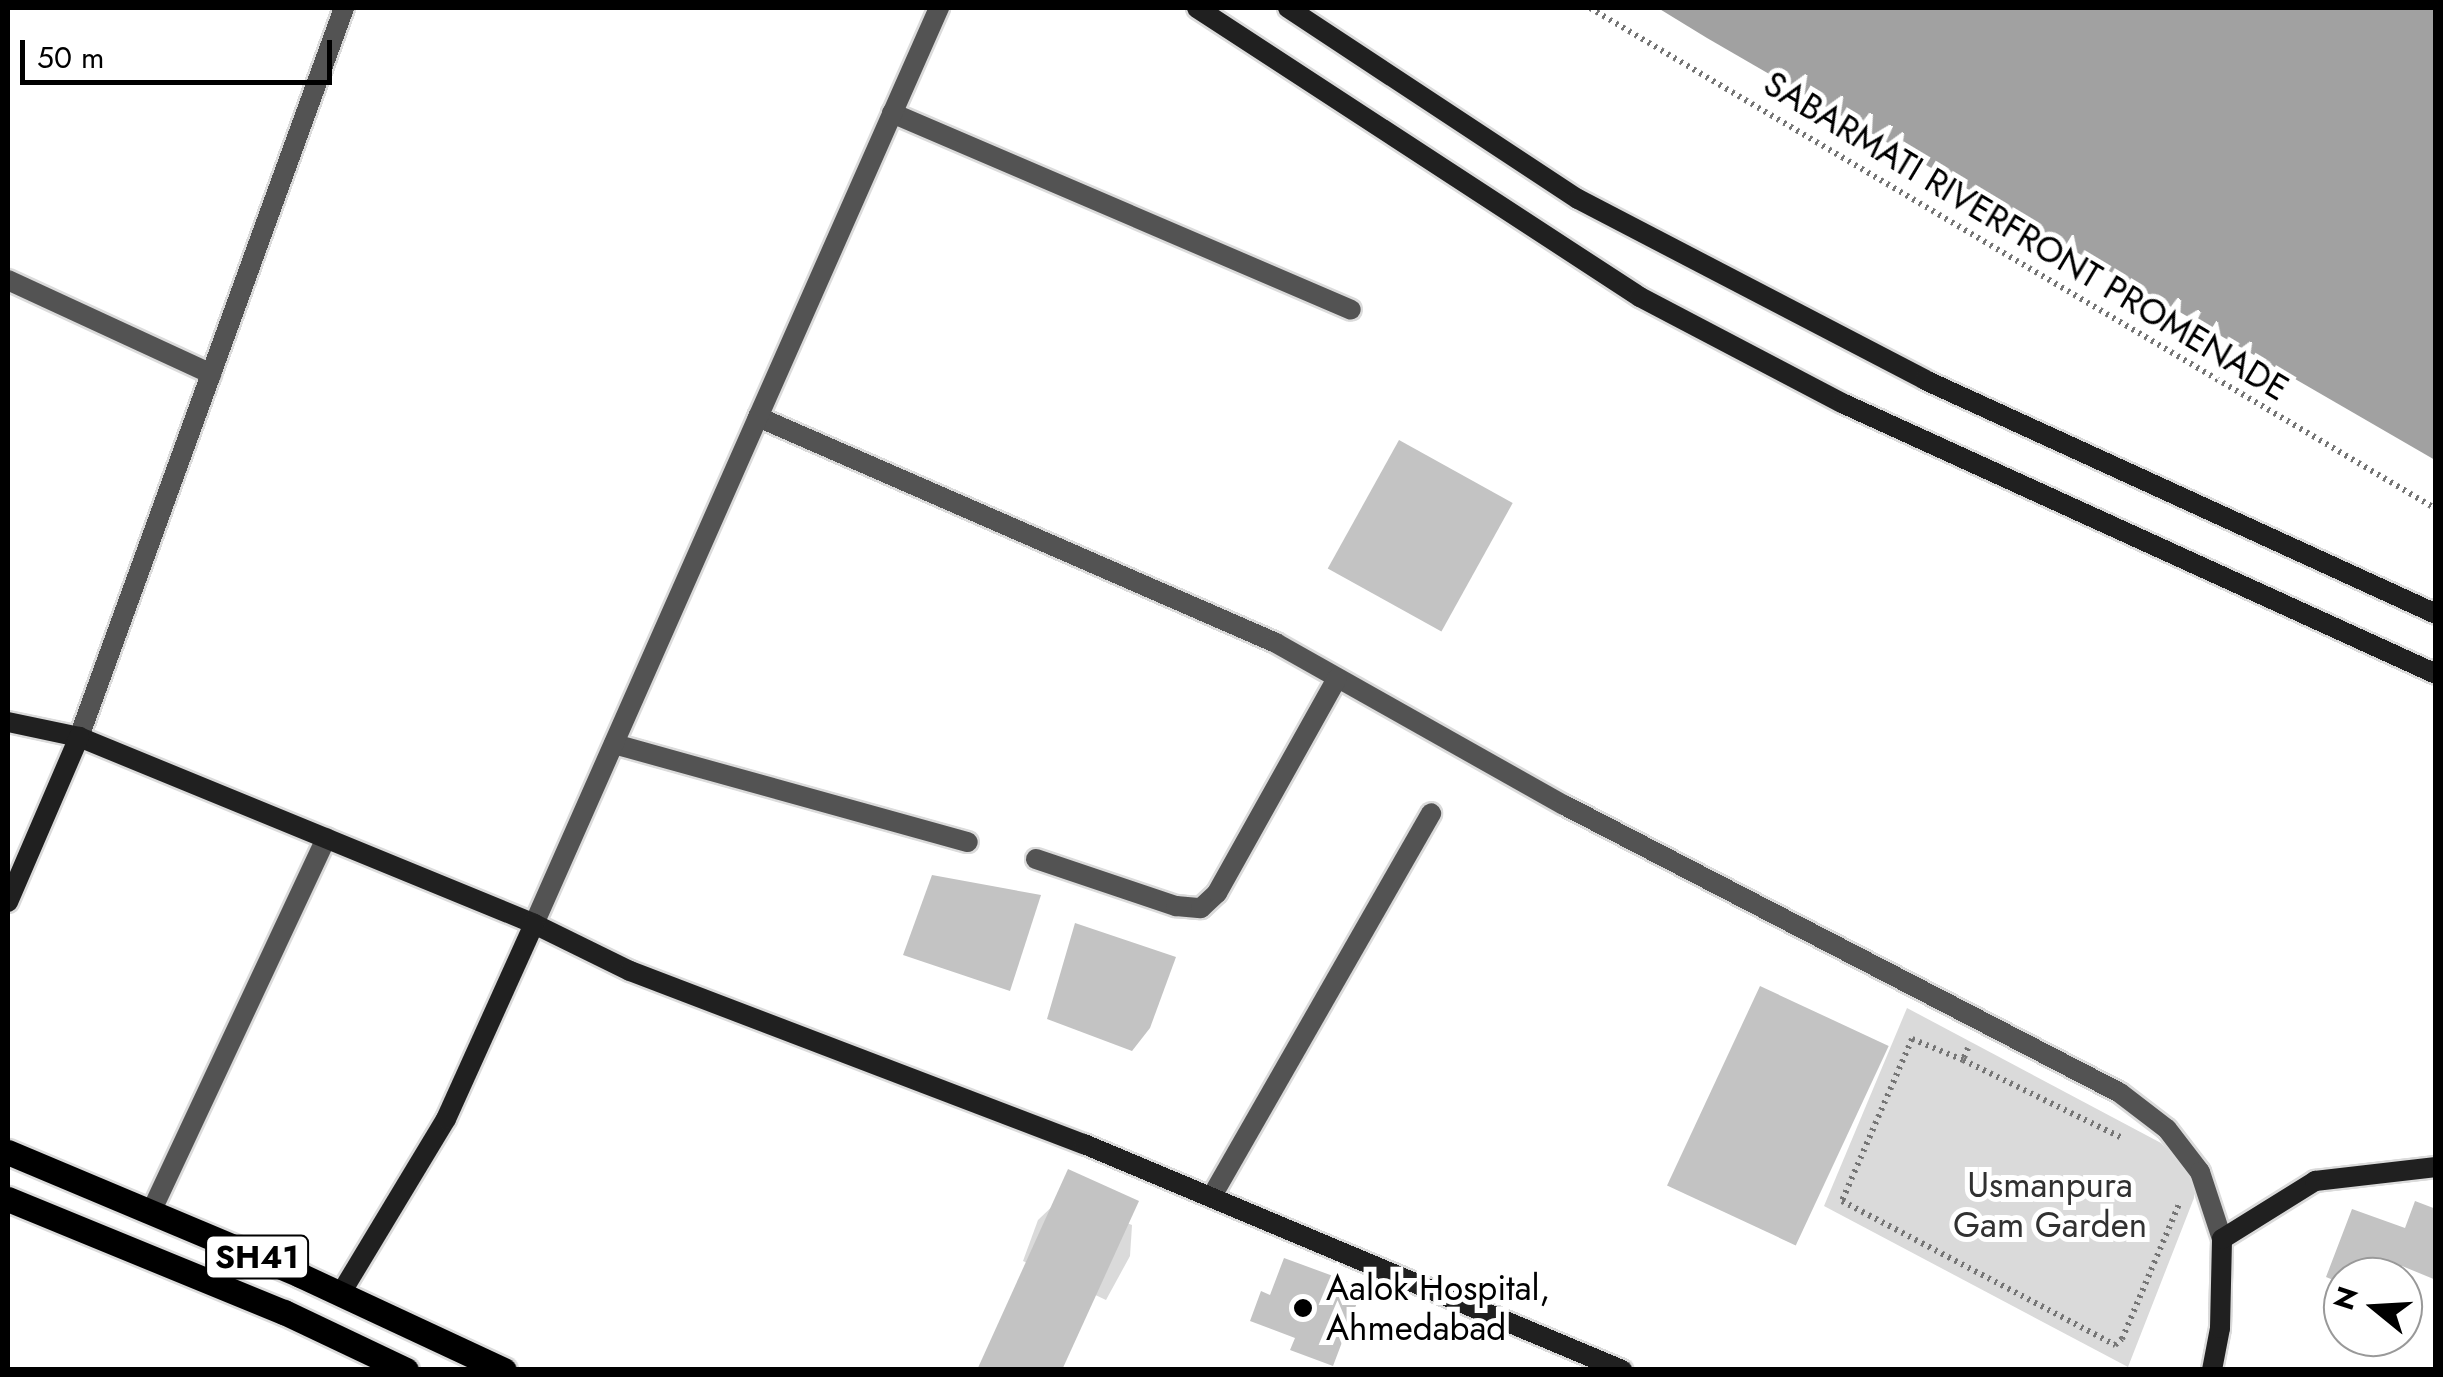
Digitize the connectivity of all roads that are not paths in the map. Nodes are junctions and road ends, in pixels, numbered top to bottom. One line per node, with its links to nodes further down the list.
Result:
1 (344, 8): 8 (street)
2 (939, 8): 5 (street)
3 (1198, 8): 11 (main road)
4 (1288, 8): 10 (main road)
5 (892, 114): 7 (street); 9 (street)
6 (8, 280): 8 (street)
7 (1352, 310)
8 (211, 374): 14 (street)
9 (758, 417): 12 (street); 15 (street)
10 (2436, 614)
11 (2436, 674)
12 (1337, 678): 19 (street); 27 (street)
13 (8, 722): 14 (main road)
14 (79, 738): 17 (main road); 20 (main road)
15 (614, 744): 18 (street); 21 (street)
16 (1431, 813): 24 (street)
17 (326, 838): 21 (main road); 26 (street)
18 (968, 842)
19 (1036, 859)
20 (8, 902)
21 (534, 924): 24 (main road); 28 (main road)
22 (8, 1152): 26 (main road, SH41)
23 (2436, 1167): 27 (main road)
24 (1212, 1196): 31 (main road)
25 (8, 1199): 29 (main road)
26 (152, 1212): 28 (main road, SH41)
27 (2222, 1239): 32 (main road)
28 (341, 1293): 30 (main road, SH41)
29 (406, 1370)
30 (504, 1370)
31 (1622, 1370)
32 (2212, 1370)

